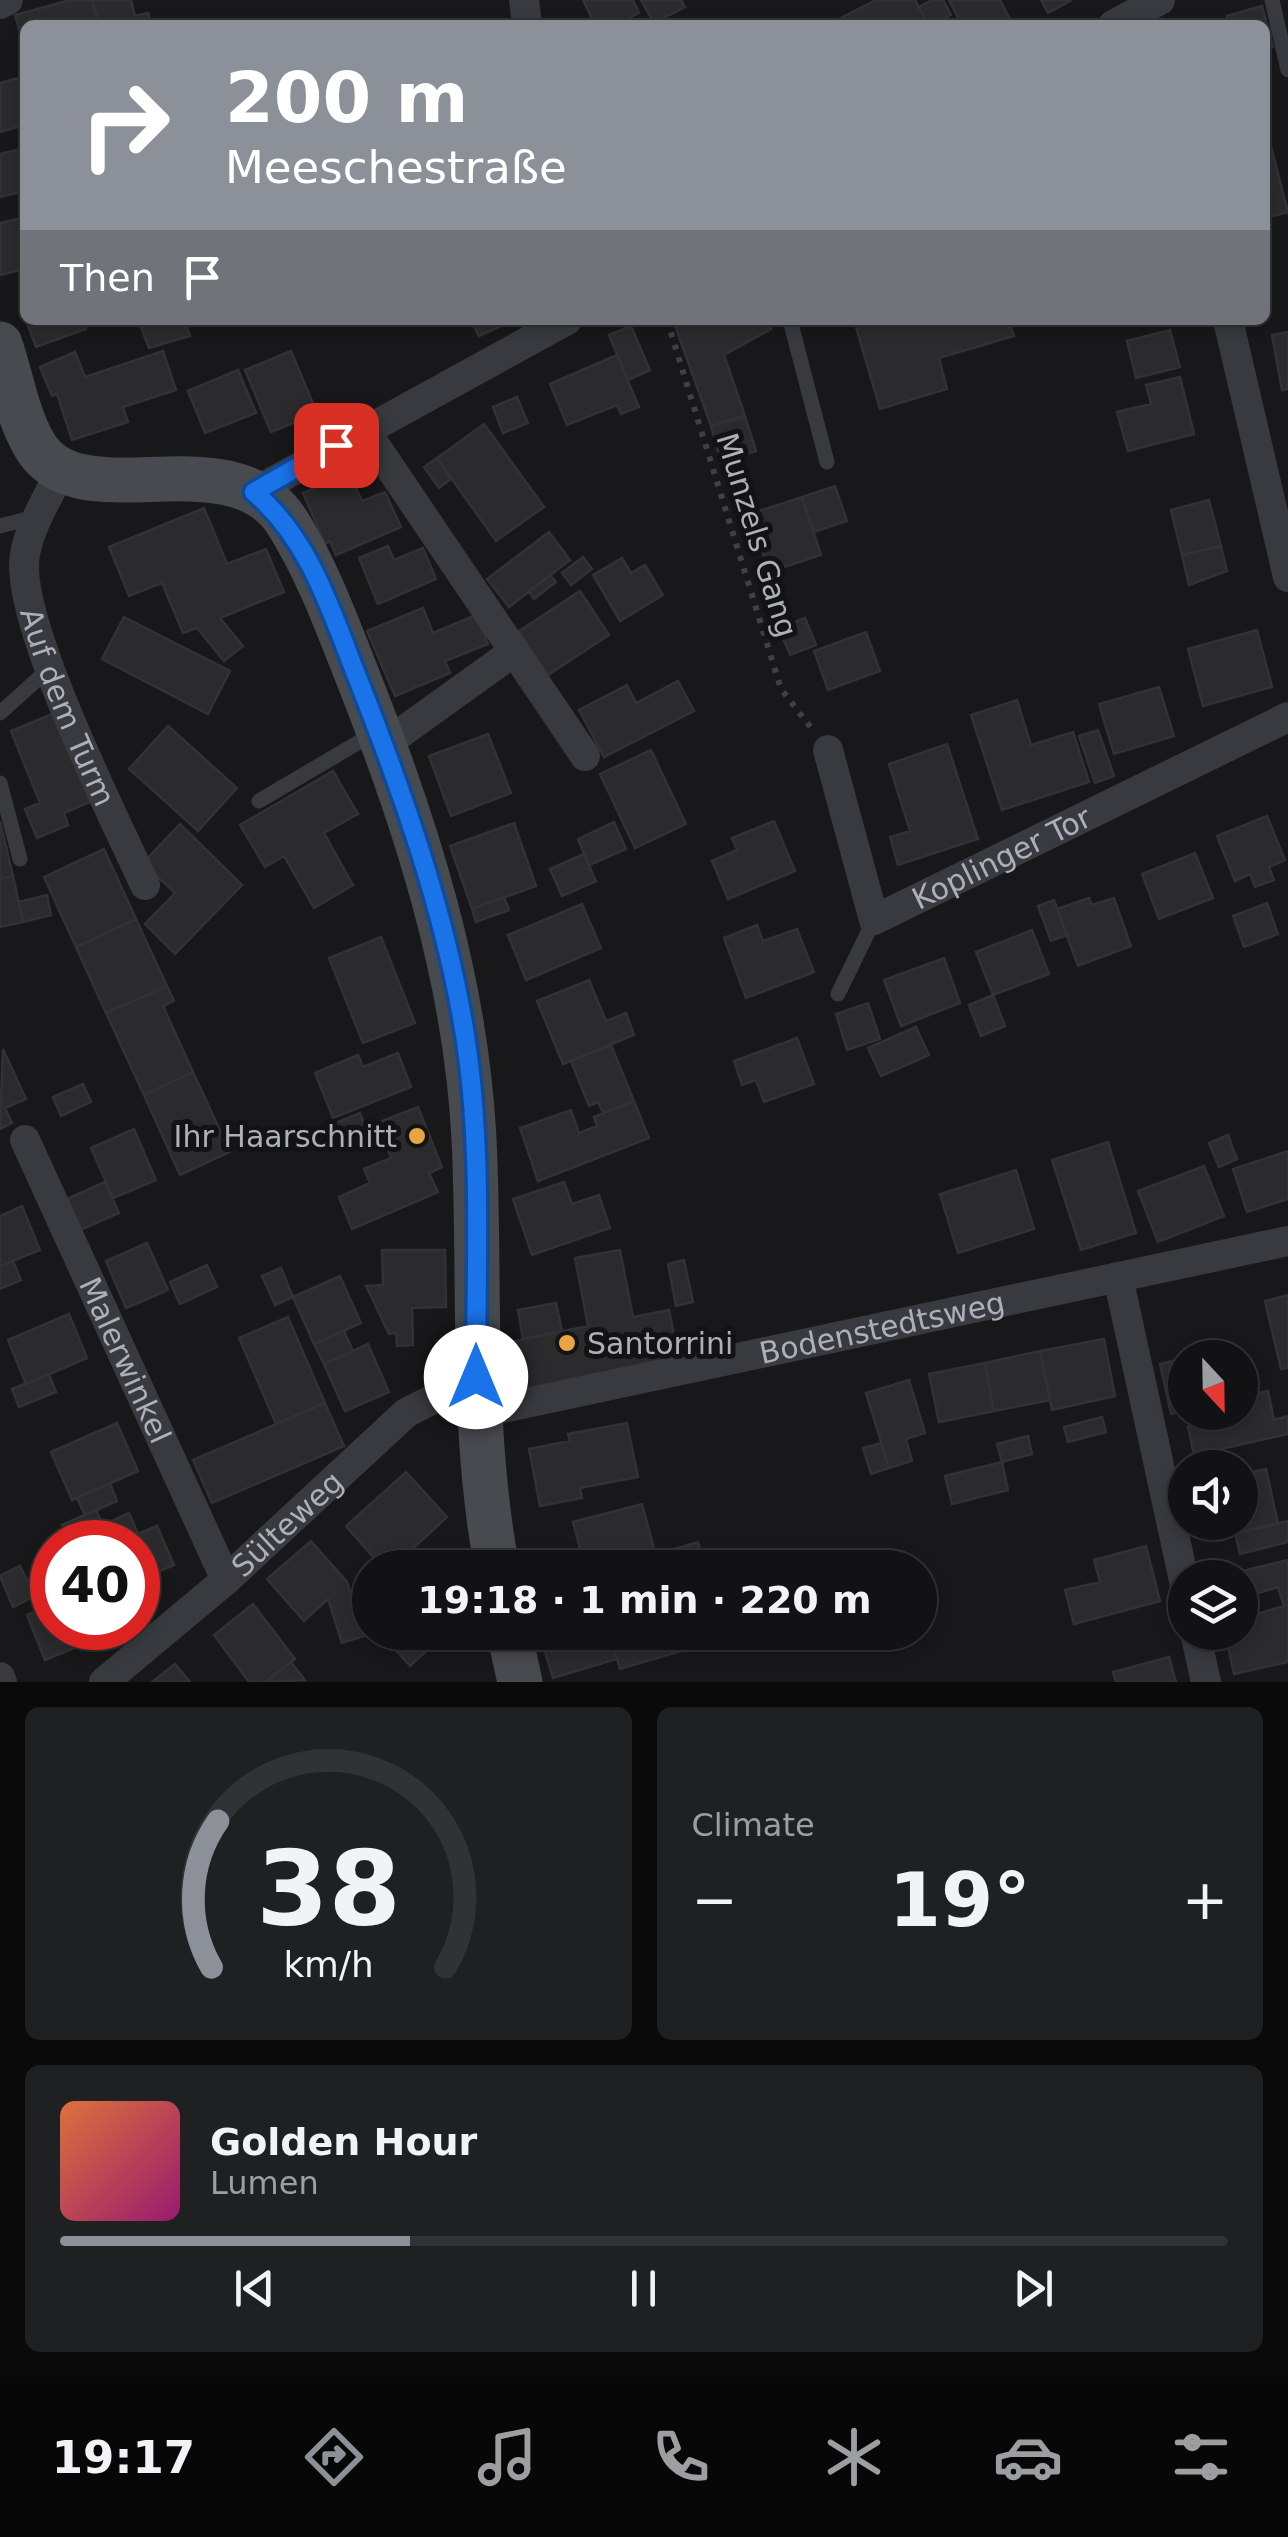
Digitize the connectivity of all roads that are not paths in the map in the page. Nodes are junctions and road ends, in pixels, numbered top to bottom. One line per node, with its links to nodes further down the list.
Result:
1 (8, 0): 3 (street)
2 (1272, 0): 6 (lane)
3 (0, 4)
4 (1157, 9): 5 (street)
5 (1127, 20)
6 (1288, 70)
7 (556, 325): 11 (street)
8 (791, 325): 12 (lane)
9 (1229, 325): 17 (street)
10 (0, 344): 13 (street)
11 (364, 430): 14 (street); 18 (street)
12 (827, 462)
13 (62, 470): 14 (street); 15 (street, Auf dem Turm)
14 (254, 492): 22 (street)
15 (39, 516): 16 (lane); 19 (street, Auf dem Turm)
16 (0, 526)
17 (1288, 577)
18 (512, 653): 22 (street); 24 (street)
19 (50, 668): 20 (lane); 28 (street, Auf dem Turm)
20 (0, 713)
21 (1288, 717): 29 (street, Koplinger Tor)
22 (381, 738): 26 (lane); 34 (street)
23 (828, 750): 29 (street, Koplinger Tor)
24 (585, 756)
25 (0, 782): 27 (lane)
26 (259, 801)
27 (20, 859)
28 (145, 885)
29 (874, 920): 30 (lane)
30 (838, 994)
31 (25, 1140): 37 (street, Malerwinkel)
32 (1288, 1241): 33 (street, Bodenstedtsweg)
33 (1118, 1277): 34 (street, Bodenstedtsweg); 36 (street)
34 (477, 1395): 35 (street); 37 (street, Sülteweg)
35 (495, 1550)
36 (1180, 1560)
37 (226, 1580): 40 (street, Sülteweg)
38 (513, 1650): 41 (street)
39 (1200, 1650): 42 (street)
40 (104, 1682)
41 (520, 1682)
42 (1206, 1682)

